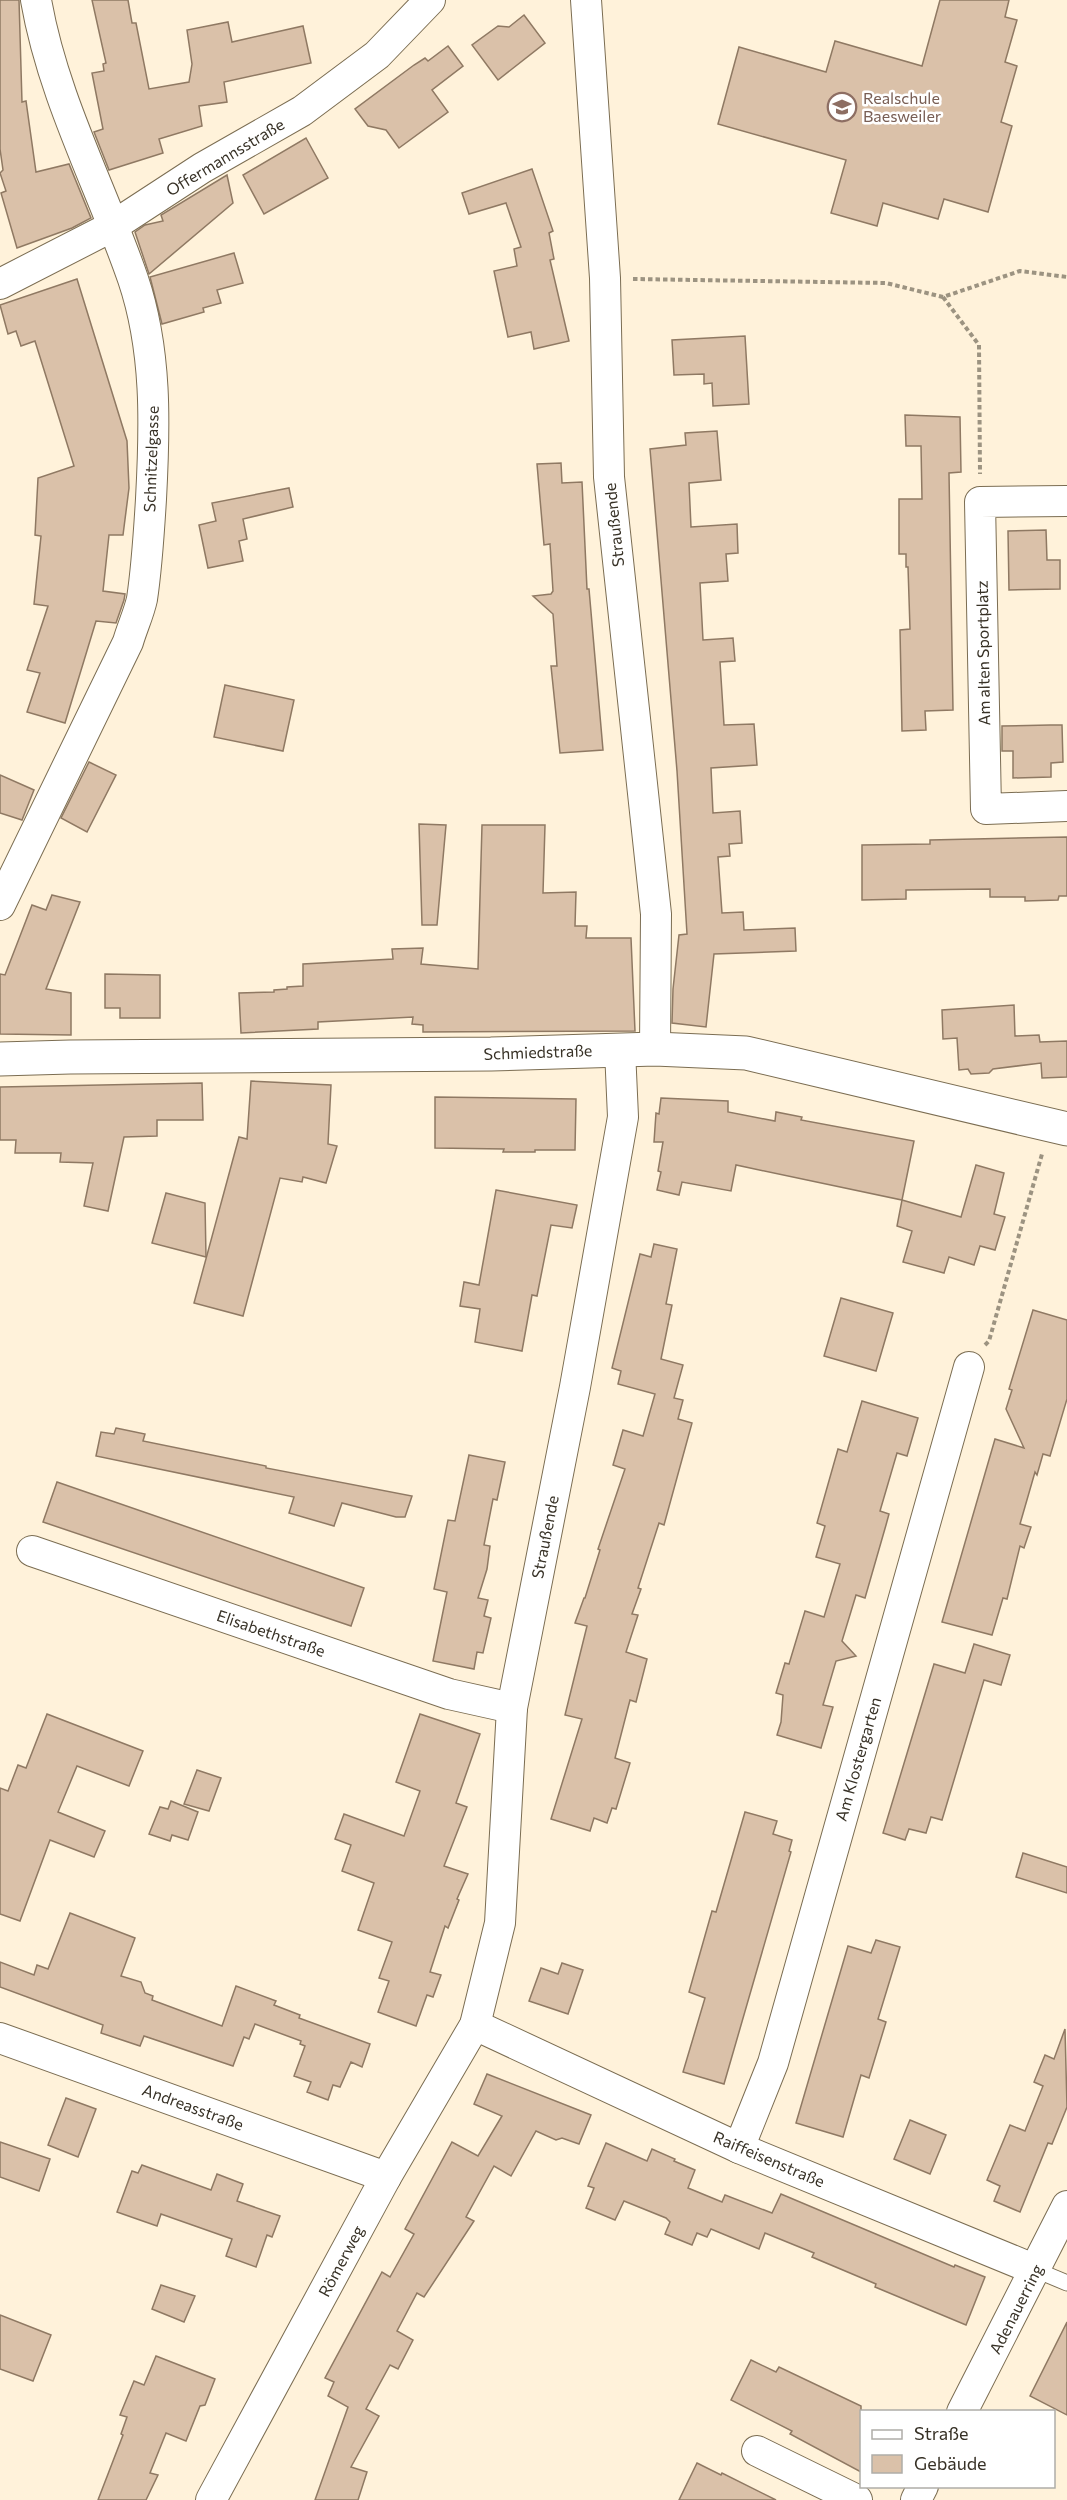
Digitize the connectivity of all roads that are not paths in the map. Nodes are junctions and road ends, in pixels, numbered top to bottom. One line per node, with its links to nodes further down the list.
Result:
1 (36, 0): 4 (street, Schnitzelgasse)
2 (430, 0): 4 (street, Offermannsstraße)
3 (586, 0): 9 (street, Straußende)
4 (113, 226): 5 (street, Offermannsstraße); 8 (street, Schnitzelgasse)
5 (0, 284)
6 (1067, 501): 7 (street, Am alten Sportplatz)
7 (1067, 806)
8 (0, 905)
9 (655, 1049): 10 (street, Schmiedstraße); 12 (street, Schmiedstraße)
10 (620, 1050): 11 (street, Schmiedstraße); 15 (street, Straußende)
11 (0, 1059)
12 (1059, 1127)
13 (969, 1367): 18 (street, Am Klostergarten)
14 (32, 1551): 15 (street, Elisabethstraße)
15 (512, 1708): 16 (street, Straußende)
16 (476, 2025): 18 (street, Raiffeisenstraße); 19 (street, Römerweg)
17 (0, 2038): 19 (street, Andreasstraße)
18 (739, 2148): 21 (street, Raiffeisenstraße)
19 (386, 2177): 25 (street, Römerweg)
20 (1067, 2206): 21 (street, Adenauerring)
21 (1036, 2270): 22 (lane, Raiffeisenstraße); 23 (street, Adenauerring)
22 (1067, 2283)
23 (963, 2410)
24 (757, 2451): 26 (street)
25 (211, 2500)
26 (857, 2500)

